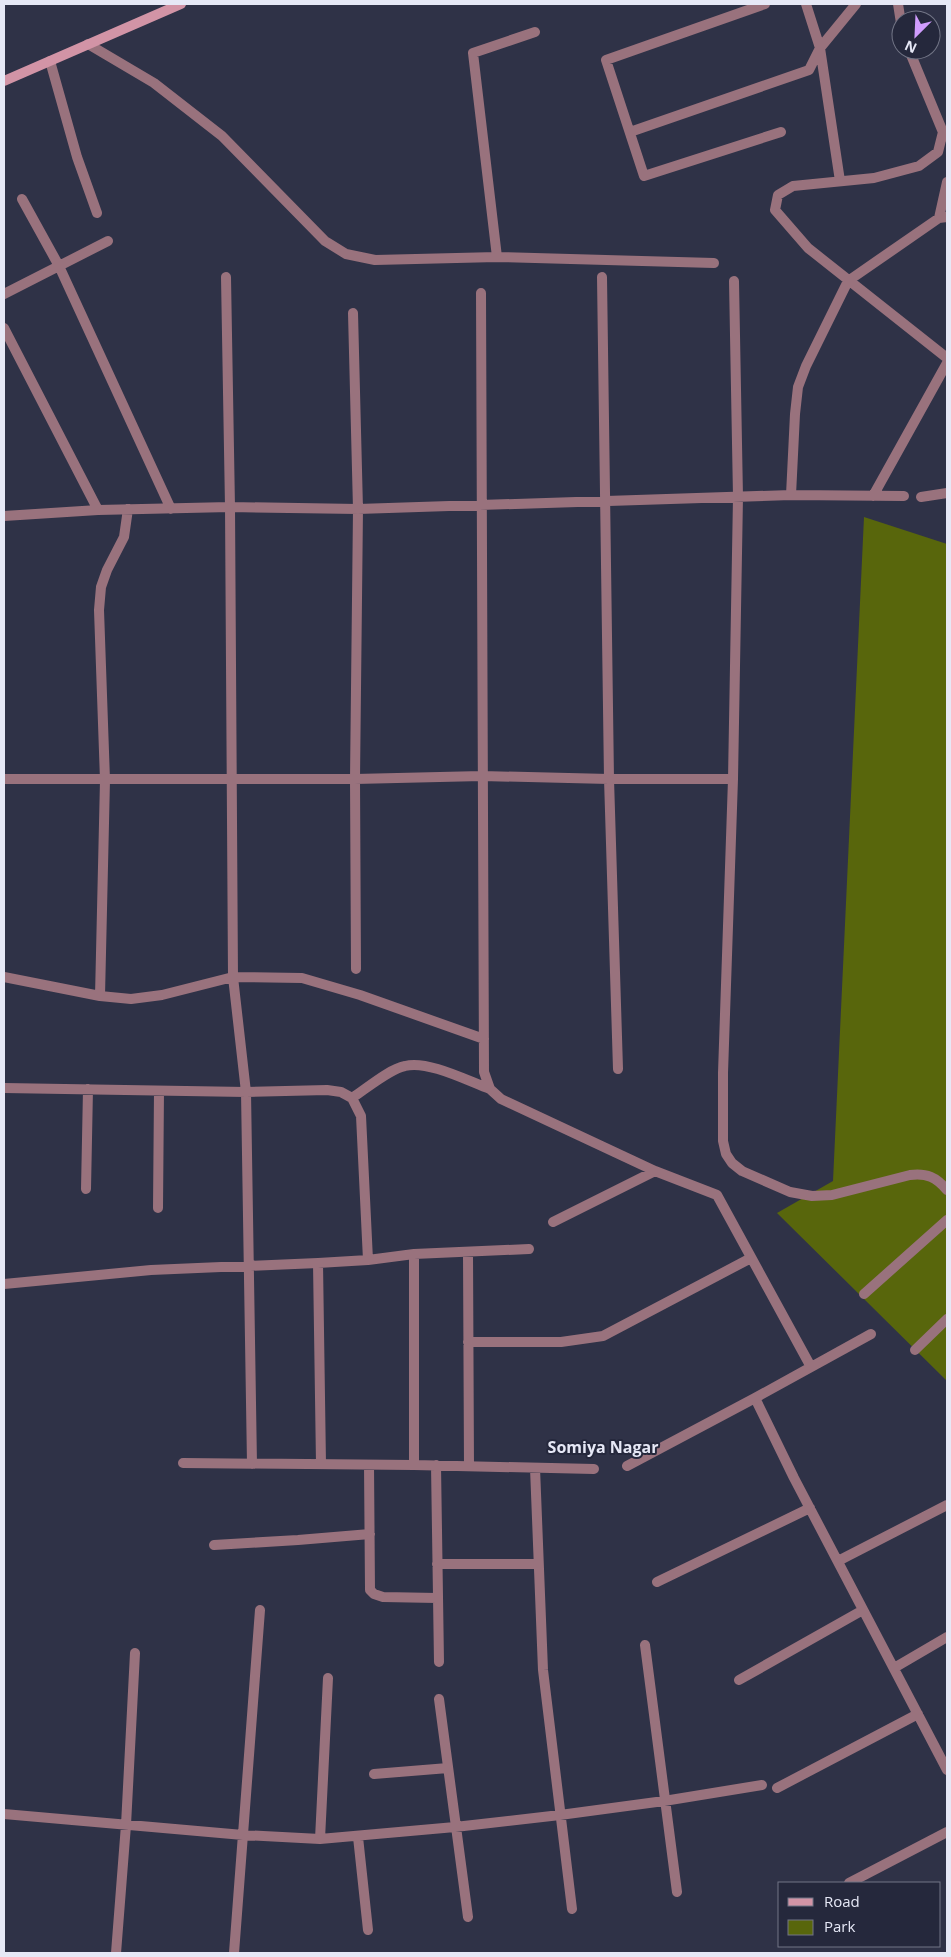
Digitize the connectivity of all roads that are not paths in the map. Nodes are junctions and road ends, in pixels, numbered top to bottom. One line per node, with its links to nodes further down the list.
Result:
1 (181, 4): 6 (main road)
2 (765, 4): 11 (street)
3 (806, 4): 7 (street)
4 (856, 4): 7 (street)
5 (535, 32): 20 (street)
6 (88, 44): 9 (main road); 20 (street)
7 (820, 48): 11 (street); 14 (street)
8 (913, 60): 13 (street)
9 (50, 61): 10 (main road); 17 (street)
10 (4, 81)
11 (630, 132): 12 (street)
12 (781, 132)
13 (945, 137): 14 (street)
14 (840, 181): 26 (street)
15 (947, 182): 18 (street)
16 (22, 199): 22 (street)
17 (98, 213)
18 (943, 217): 26 (street)
19 (108, 241): 22 (street)
20 (497, 257): 21 (street)
21 (714, 263)
22 (58, 266): 28 (street); 43 (street)
23 (226, 277): 41 (street)
24 (602, 277): 39 (street)
25 (734, 281): 37 (street)
26 (848, 281): 31 (street); 34 (street)
27 (481, 292): 40 (street)
28 (4, 294)
29 (353, 312): 44 (street)
30 (4, 328): 45 (street)
31 (947, 358)
32 (947, 363): 35 (street)
33 (947, 494): 38 (street)
34 (791, 495): 35 (street); 37 (street)
35 (874, 496): 36 (street)
36 (904, 496)
37 (738, 497): 39 (street); 50 (street)
38 (921, 497)
39 (604, 501): 40 (street); 49 (street)
40 (482, 505): 44 (street); 47 (street)
41 (230, 507): 43 (street); 44 (street); 52 (street)
42 (128, 509): 43 (street); 45 (street); 51 (street)
43 (171, 509)
44 (358, 509): 53 (street)
45 (98, 510): 46 (street)
46 (4, 516)
47 (482, 776): 49 (street); 53 (street); 58 (street)
48 (4, 779): 51 (street)
49 (609, 779): 50 (street); 59 (street)
50 (733, 779): 68 (street)
51 (105, 780): 52 (street); 57 (street)
52 (232, 780): 53 (street); 56 (street)
53 (355, 780): 54 (street)
54 (356, 969)
55 (4, 977): 57 (street)
56 (233, 977): 57 (street); 58 (street); 64 (street)
57 (100, 996)
58 (484, 1039): 62 (street)
59 (618, 1069)
60 (4, 1088): 61 (street)
61 (88, 1089): 63 (street); 67 (street)
62 (490, 1089): 65 (street); 66 (street)
63 (159, 1091): 64 (street); 69 (street)
64 (246, 1092): 65 (street); 78 (street)
65 (352, 1098): 76 (street)
66 (655, 1171): 71 (street); 75 (street)
67 (86, 1189)
68 (947, 1190)
69 (158, 1208)
70 (947, 1220): 80 (street)
71 (553, 1222)
72 (529, 1249): 73 (street)
73 (468, 1252): 74 (street); 83 (street)
74 (414, 1254): 76 (street); 91 (street)
75 (751, 1258): 83 (street); 85 (street)
76 (368, 1260): 77 (street)
77 (318, 1263): 78 (street); 89 (street)
78 (249, 1265): 79 (street); 88 (street)
79 (4, 1284)
80 (864, 1294)
81 (947, 1318): 84 (street)
82 (871, 1334): 85 (street)
83 (468, 1342): 93 (street)
84 (915, 1350)
85 (811, 1366): 86 (street)
86 (755, 1398): 94 (street); 98 (street)
87 (183, 1463): 88 (street)
88 (252, 1464): 89 (street)
89 (321, 1464): 90 (street)
90 (369, 1465): 91 (street); 99 (street)
91 (414, 1465): 92 (street)
92 (436, 1465): 93 (street); 102 (street)
93 (469, 1466): 95 (street)
94 (628, 1466)
95 (535, 1468): 96 (street); 103 (street)
96 (594, 1470)
97 (947, 1504): 101 (street)
98 (810, 1508): 101 (street); 104 (street)
99 (370, 1534): 100 (street); 105 (street)
100 (214, 1545)
101 (838, 1561): 107 (street)
102 (437, 1564): 103 (street); 105 (street)
103 (538, 1564): 124 (street)
104 (658, 1582)
105 (437, 1598): 111 (street)
106 (260, 1610): 128 (street)
107 (863, 1610): 112 (street); 114 (street)
108 (947, 1637): 112 (street)
109 (645, 1645): 122 (street)
110 (134, 1654): 125 (street)
111 (439, 1662)
112 (894, 1668): 116 (street)
113 (328, 1678): 130 (street)
114 (739, 1680)
115 (440, 1699): 117 (street)
116 (918, 1714): 118 (street); 121 (street)
117 (448, 1768): 119 (street); 126 (street)
118 (947, 1770)
119 (374, 1774)
120 (762, 1785): 122 (street)
121 (777, 1788)
122 (664, 1802): 124 (street); 132 (street)
123 (4, 1814): 125 (street)
124 (560, 1815): 126 (street); 133 (street)
125 (126, 1825): 128 (street); 136 (street)
126 (455, 1827): 129 (street); 134 (street)
127 (947, 1832): 131 (street)
128 (243, 1835): 130 (street); 137 (street)
129 (358, 1836): 130 (street); 135 (street)
130 (320, 1839)
131 (851, 1882)
132 (677, 1892)
133 (572, 1909)
134 (468, 1917)
135 (368, 1930)
136 (116, 1953)
137 (234, 1953)

